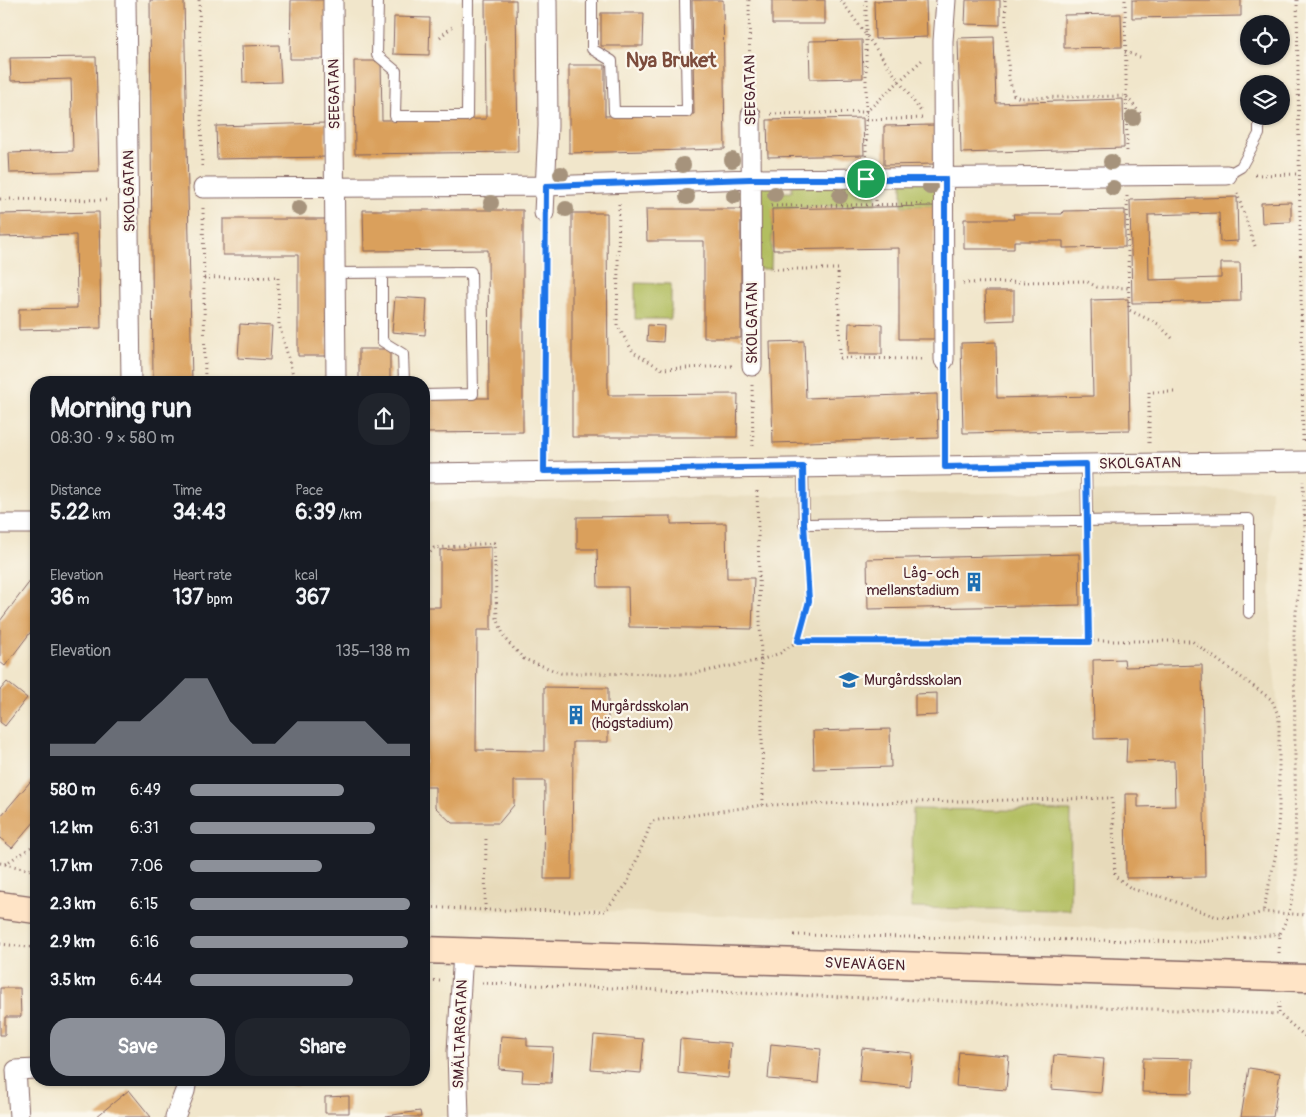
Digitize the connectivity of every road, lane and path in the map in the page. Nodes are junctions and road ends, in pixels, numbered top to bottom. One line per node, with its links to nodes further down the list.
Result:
1 (126, 0): 34 (street, SKOLGATAN)
2 (198, 0): 32 (path)
3 (333, 0): 31 (street, SEEGATAN)
4 (378, 0): 5 (lane)
5 (468, 0)
6 (547, 0): 30 (street)
7 (592, 0): 8 (lane)
8 (685, 0)
9 (749, 0): 21 (path, SEEGATAN)
10 (841, 0): 14 (path)
11 (866, 0): 14 (path)
12 (946, 0): 15 (street)
13 (1005, 0): 20 (path)
14 (866, 35): 18 (path); 19 (path)
15 (943, 41): 18 (path); 28 (street)
16 (1125, 52): 17 (path)
17 (1140, 57)
18 (899, 81): 19 (path); 22 (path)
19 (866, 112): 21 (path); 22 (path)
20 (1141, 114)
21 (751, 115): 26 (street, SEEGATAN)
22 (866, 120): 27 (path)
23 (1260, 125): 25 (lane)
24 (1299, 174): 25 (path)
25 (1227, 175): 28 (street); 38 (path)
26 (750, 179): 27 (street); 29 (street); 39 (street, SKOLGATAN)
27 (866, 179): 28 (street)
28 (945, 179): 43 (street)
29 (620, 183): 30 (street); 46 (path)
30 (546, 186): 31 (street); 37 (street)
31 (335, 187): 32 (street); 40 (street)
32 (203, 188): 42 (path)
33 (0, 199): 34 (path)
34 (130, 200): 47 (street, SKOLGATAN)
35 (926, 204): 36 (path)
36 (793, 205)
37 (544, 213): 60 (path)
38 (1256, 250)
39 (752, 269): 45 (path); 46 (street, SKOLGATAN)
40 (336, 273): 41 (lane); 50 (street)
41 (382, 273): 51 (lane); 53 (lane)
42 (204, 278): 48 (path); 49 (path)
43 (945, 284): 44 (path); 45 (street)
44 (1129, 288)
45 (944, 360): 59 (path)
46 (752, 366): 57 (path, SKOLGATAN)
47 (132, 376)
48 (205, 376)
49 (292, 376)
50 (336, 376)
51 (404, 376)
52 (1174, 392): 55 (path)
53 (430, 395)
54 (1306, 461): 55 (street, SKOLGATAN)
55 (1149, 463): 56 (street, SKOLGATAN)
56 (1086, 464): 59 (street, SKOLGATAN); 62 (lane)
57 (753, 467): 58 (street, SKOLGATAN); 60 (street, SKOLGATAN); 70 (path)
58 (803, 467): 59 (street, SKOLGATAN); 65 (lane)
59 (945, 467)
60 (544, 471): 61 (street, SKOLGATAN)
61 (430, 473)
62 (1087, 520): 65 (lane); 67 (lane); 69 (path)
63 (0, 524): 64 (street)
64 (30, 524)
65 (804, 524): 68 (path)
66 (430, 553): 70 (path)
67 (1249, 613)
68 (798, 641): 69 (path); 70 (path)
69 (1089, 642): 81 (path)
70 (761, 660): 71 (path)
71 (763, 805): 80 (path); 81 (path)
72 (486, 838): 80 (path)
73 (30, 848): 75 (path)
74 (0, 863): 75 (path)
75 (5, 864): 76 (path)
76 (30, 869)
77 (0, 905): 79 (main road)
78 (430, 907): 80 (path)
79 (30, 909)
80 (485, 910)
81 (1263, 912): 82 (path)
82 (1306, 914)
83 (790, 934): 84 (path)
84 (1280, 934)
85 (0, 944): 86 (path)
86 (30, 947)
87 (430, 950): 88 (main road, SVEAVÄGEN)
88 (463, 952): 89 (main road, SVEAVÄGEN); 91 (street, SMÄLTARGATAN)
89 (1306, 978)
90 (430, 980): 91 (path)
91 (462, 982): 92 (path); 97 (street, SMÄLTARGATAN)
92 (1279, 1014)
93 (30, 1069): 95 (street)
94 (186, 1086): 96 (street)
95 (18, 1117)
96 (175, 1117)
97 (459, 1117)

